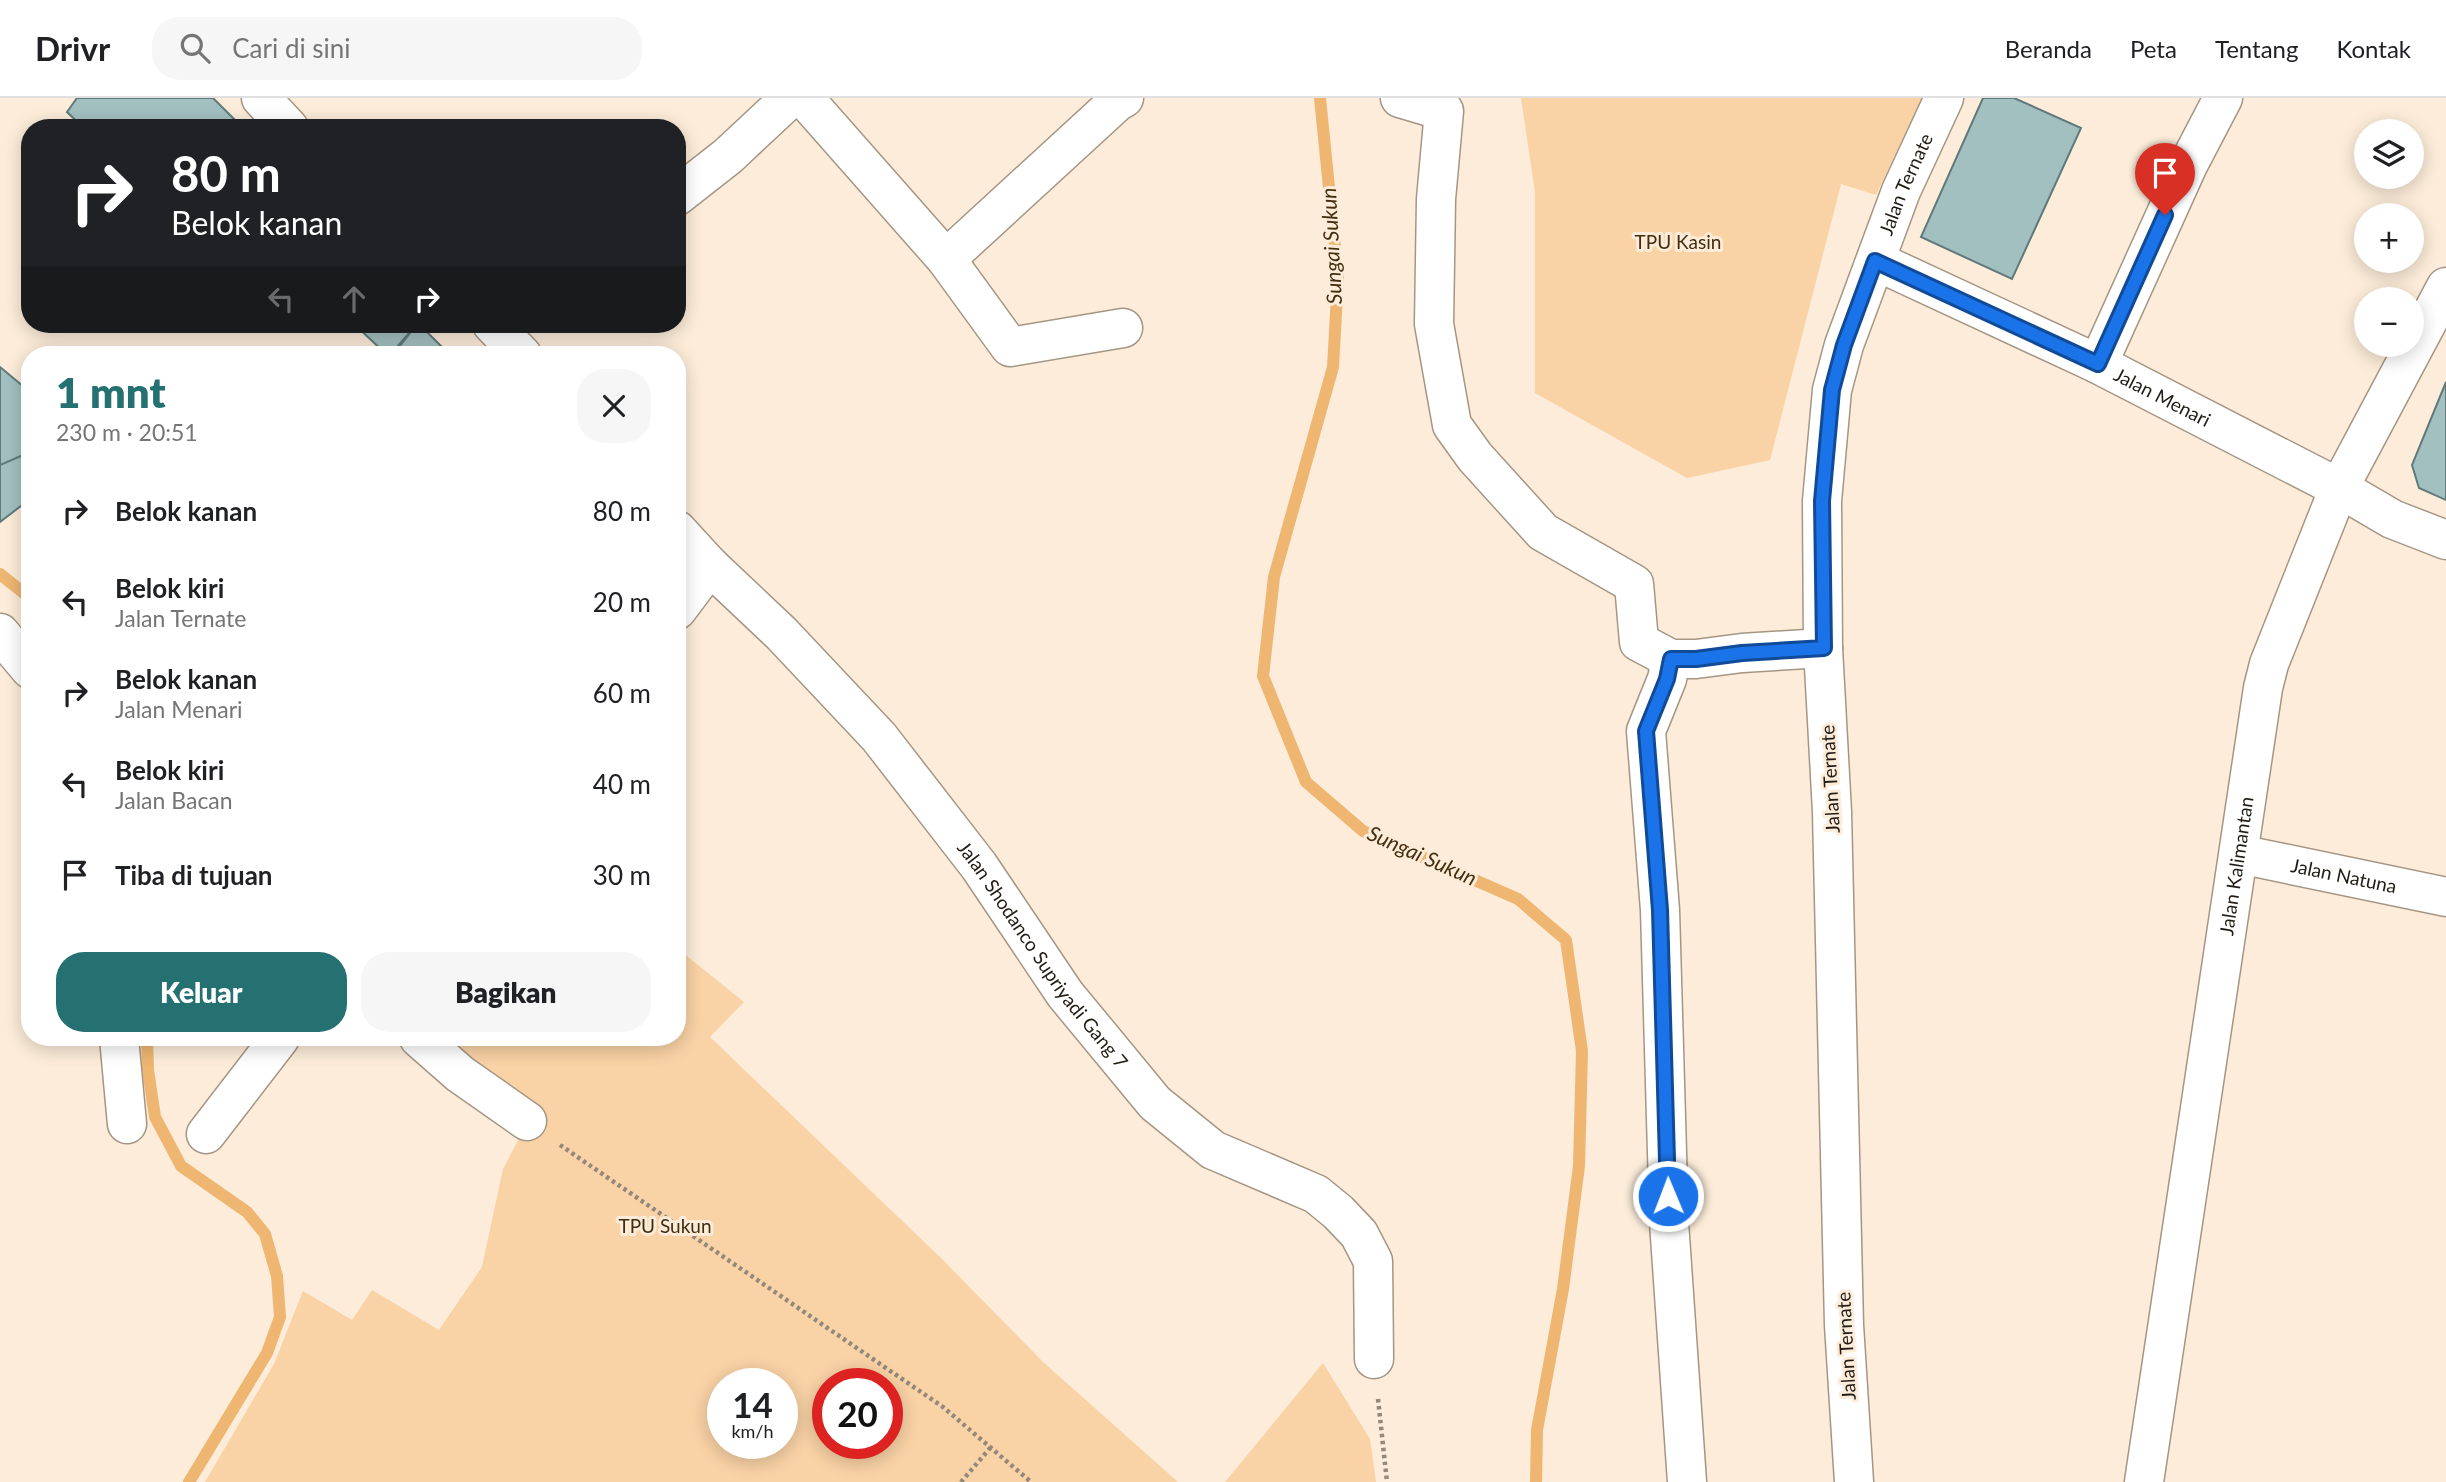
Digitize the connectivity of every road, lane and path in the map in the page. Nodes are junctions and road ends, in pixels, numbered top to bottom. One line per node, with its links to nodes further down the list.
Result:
1 (261, 98): 8 (street)
2 (790, 98): 9 (street)
3 (804, 98): 10 (street)
4 (1400, 98): 23 (street)
5 (1944, 98): 11 (street, Jalan Ternate)
6 (2223, 98): 14 (street)
7 (1118, 99): 10 (street)
8 (281, 119)
9 (686, 189)
10 (946, 259): 13 (street)
11 (1875, 261): 14 (street, Jalan Menari); 21 (street, Jalan Ternate)
12 (2446, 287): 15 (street, Jalan Kalimantan)
13 (1123, 328)
14 (2098, 364): 15 (street, Jalan Menari)
15 (2339, 488): 17 (street, Jalan Menari); 24 (street, Jalan Kalimantan)
16 (686, 540): 18 (street, Jalan Shodanco Supriyadi Gang 7)
17 (2446, 540)
18 (710, 566): 19 (street); 32 (street, Jalan Shodanco Supriyadi Gang 7)
19 (686, 598)
20 (0, 633): 22 (street)
21 (1824, 648): 23 (street); 38 (street, Jalan Ternate)
22 (21, 656)
23 (1671, 659): 37 (street)
24 (2239, 854): 25 (street, Jalan Natuna); 39 (street, Jalan Kalimantan)
25 (2446, 897)
26 (120, 1046): 30 (street)
27 (274, 1046): 31 (street)
28 (428, 1046): 29 (street)
29 (527, 1121): 33 (path)
30 (127, 1124)
31 (206, 1134)
32 (1374, 1359): 36 (path)
33 (991, 1447): 34 (path); 35 (path)
34 (961, 1482)
35 (1031, 1482)
36 (1387, 1482)
37 (1687, 1482)
38 (1854, 1482)
39 (2144, 1482)

